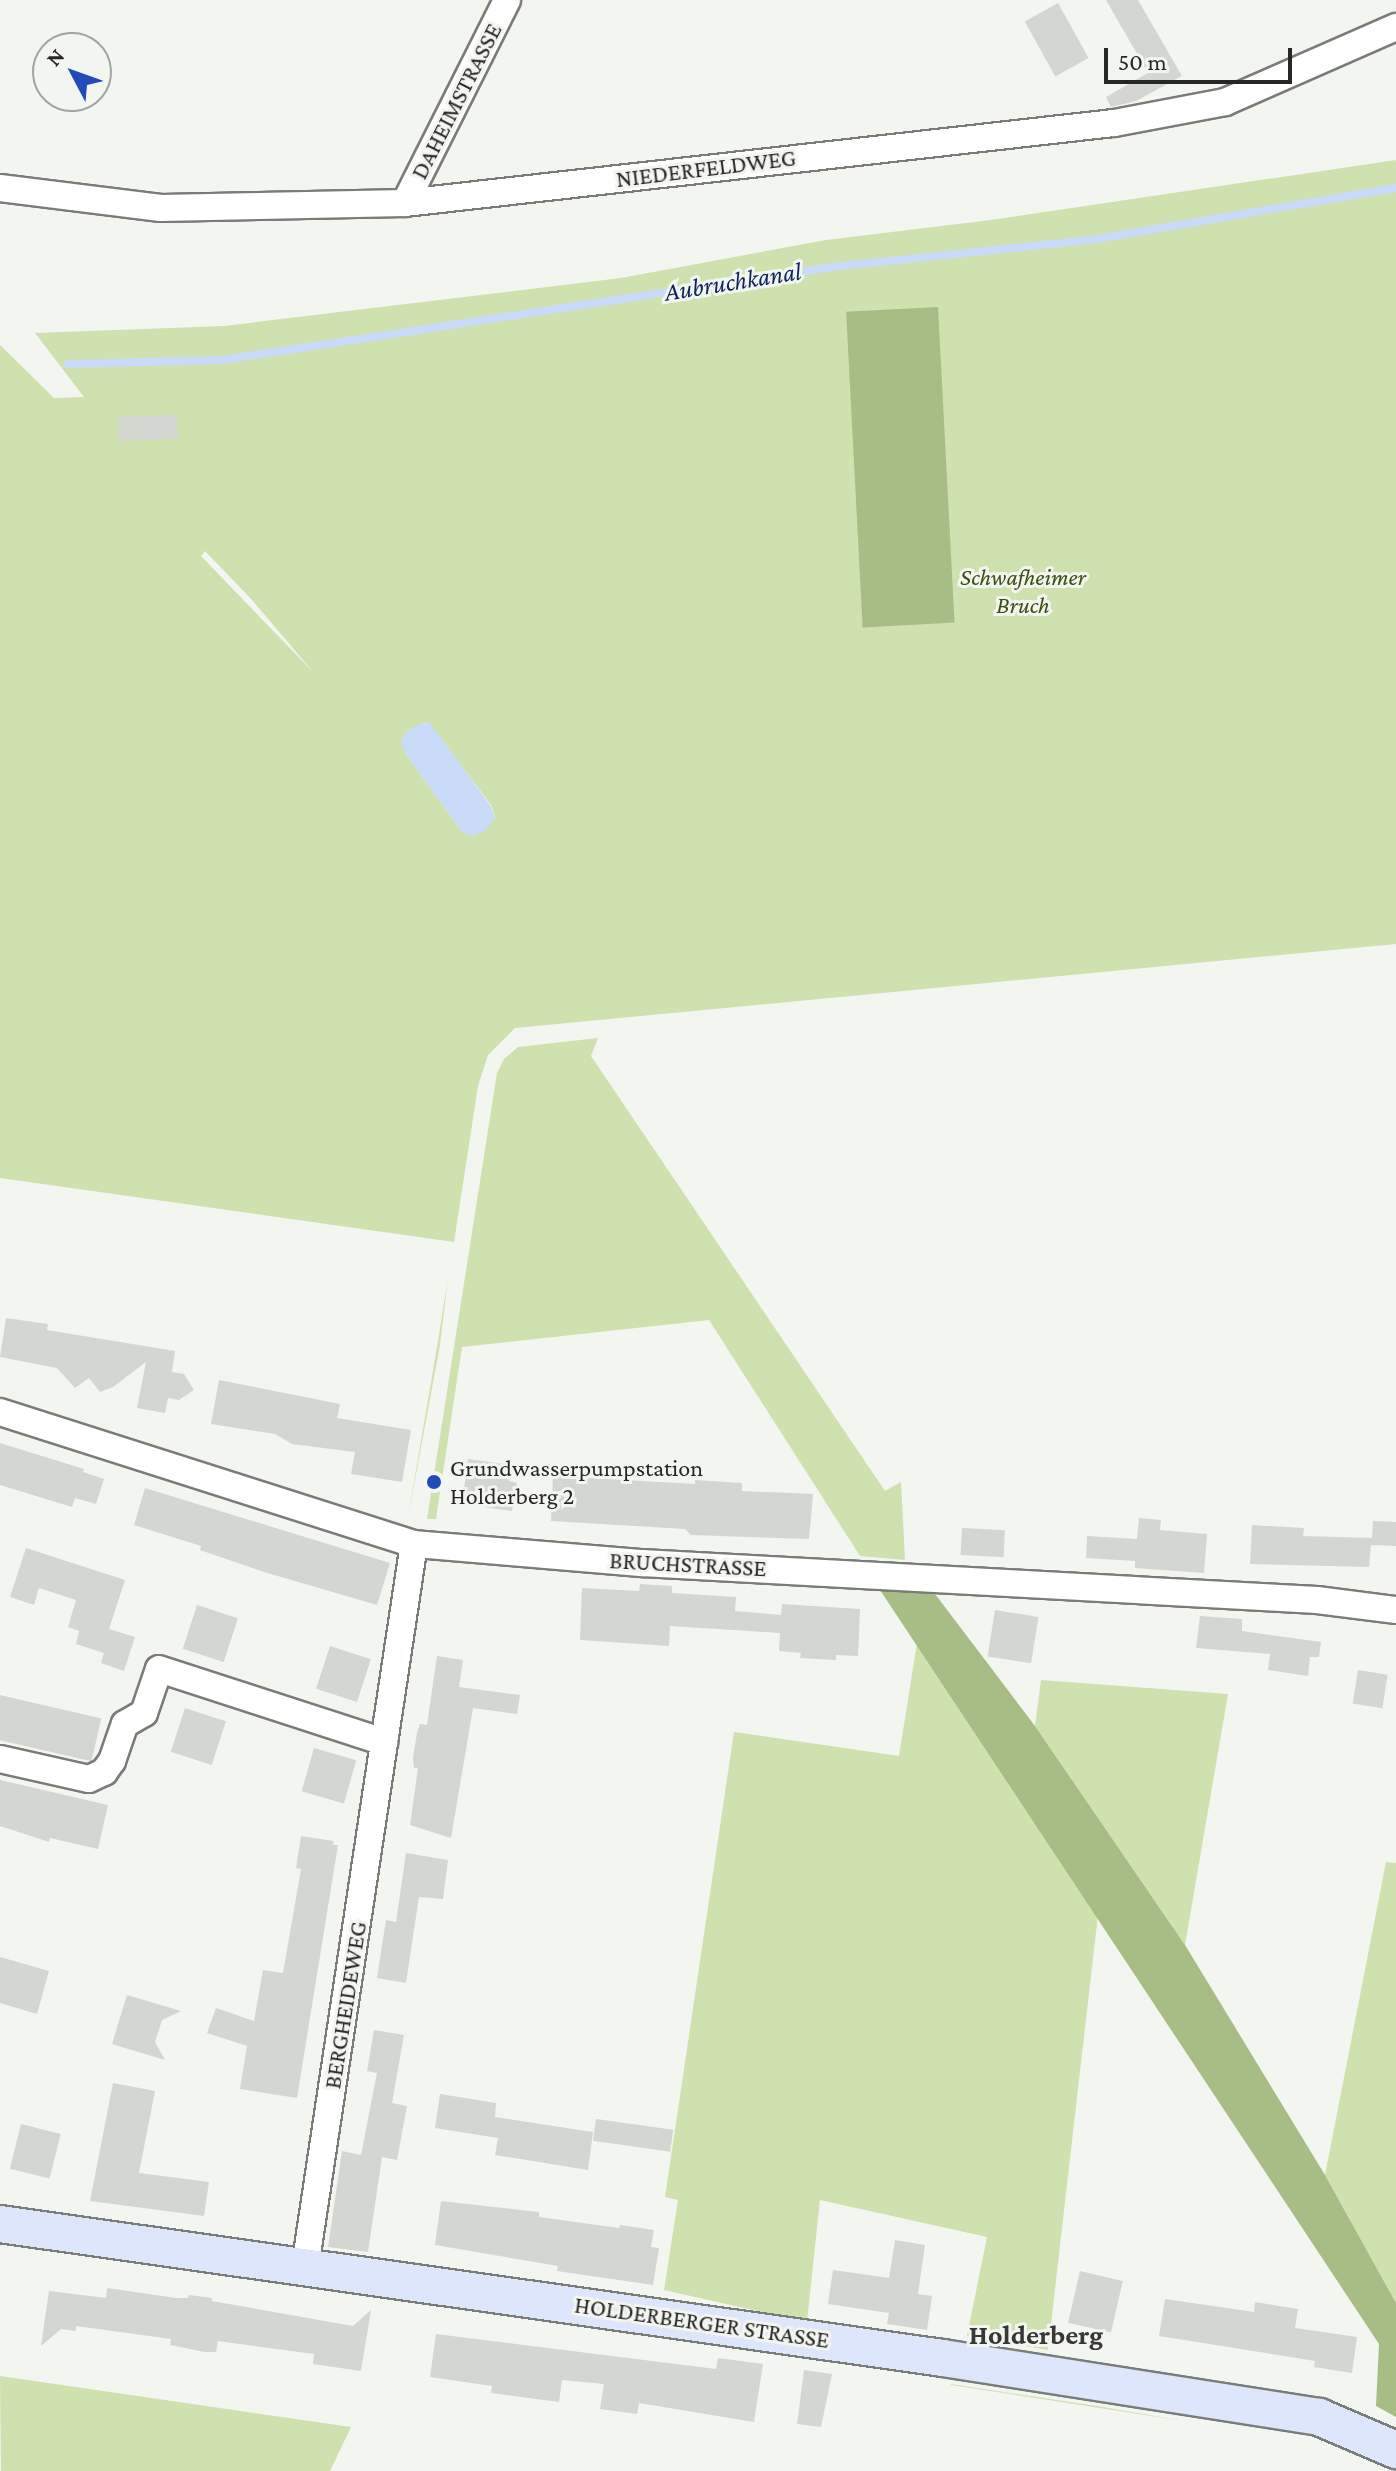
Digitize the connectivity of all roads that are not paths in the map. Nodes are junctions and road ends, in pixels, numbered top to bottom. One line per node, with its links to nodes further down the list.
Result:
1 (507, 0): 4 (street, DAHEIMSTRASSE)
2 (1396, 27): 4 (street, NIEDERFELDWEG)
3 (0, 188): 4 (street, NIEDERFELDWEG)
4 (405, 203)
5 (0, 1412): 6 (street, BRUCHSTRASSE)
6 (414, 1544): 7 (street, BRUCHSTRASSE); 8 (street, BERGHEIDEWEG)
7 (1396, 1610)
8 (384, 1742): 9 (street); 11 (street, BERGHEIDEWEG)
9 (0, 1759)
10 (0, 2224): 11 (main road, HOLDERBERGER STRASSE)
11 (305, 2267): 12 (main road, HOLDERBERGER STRASSE)
12 (1396, 2450)

